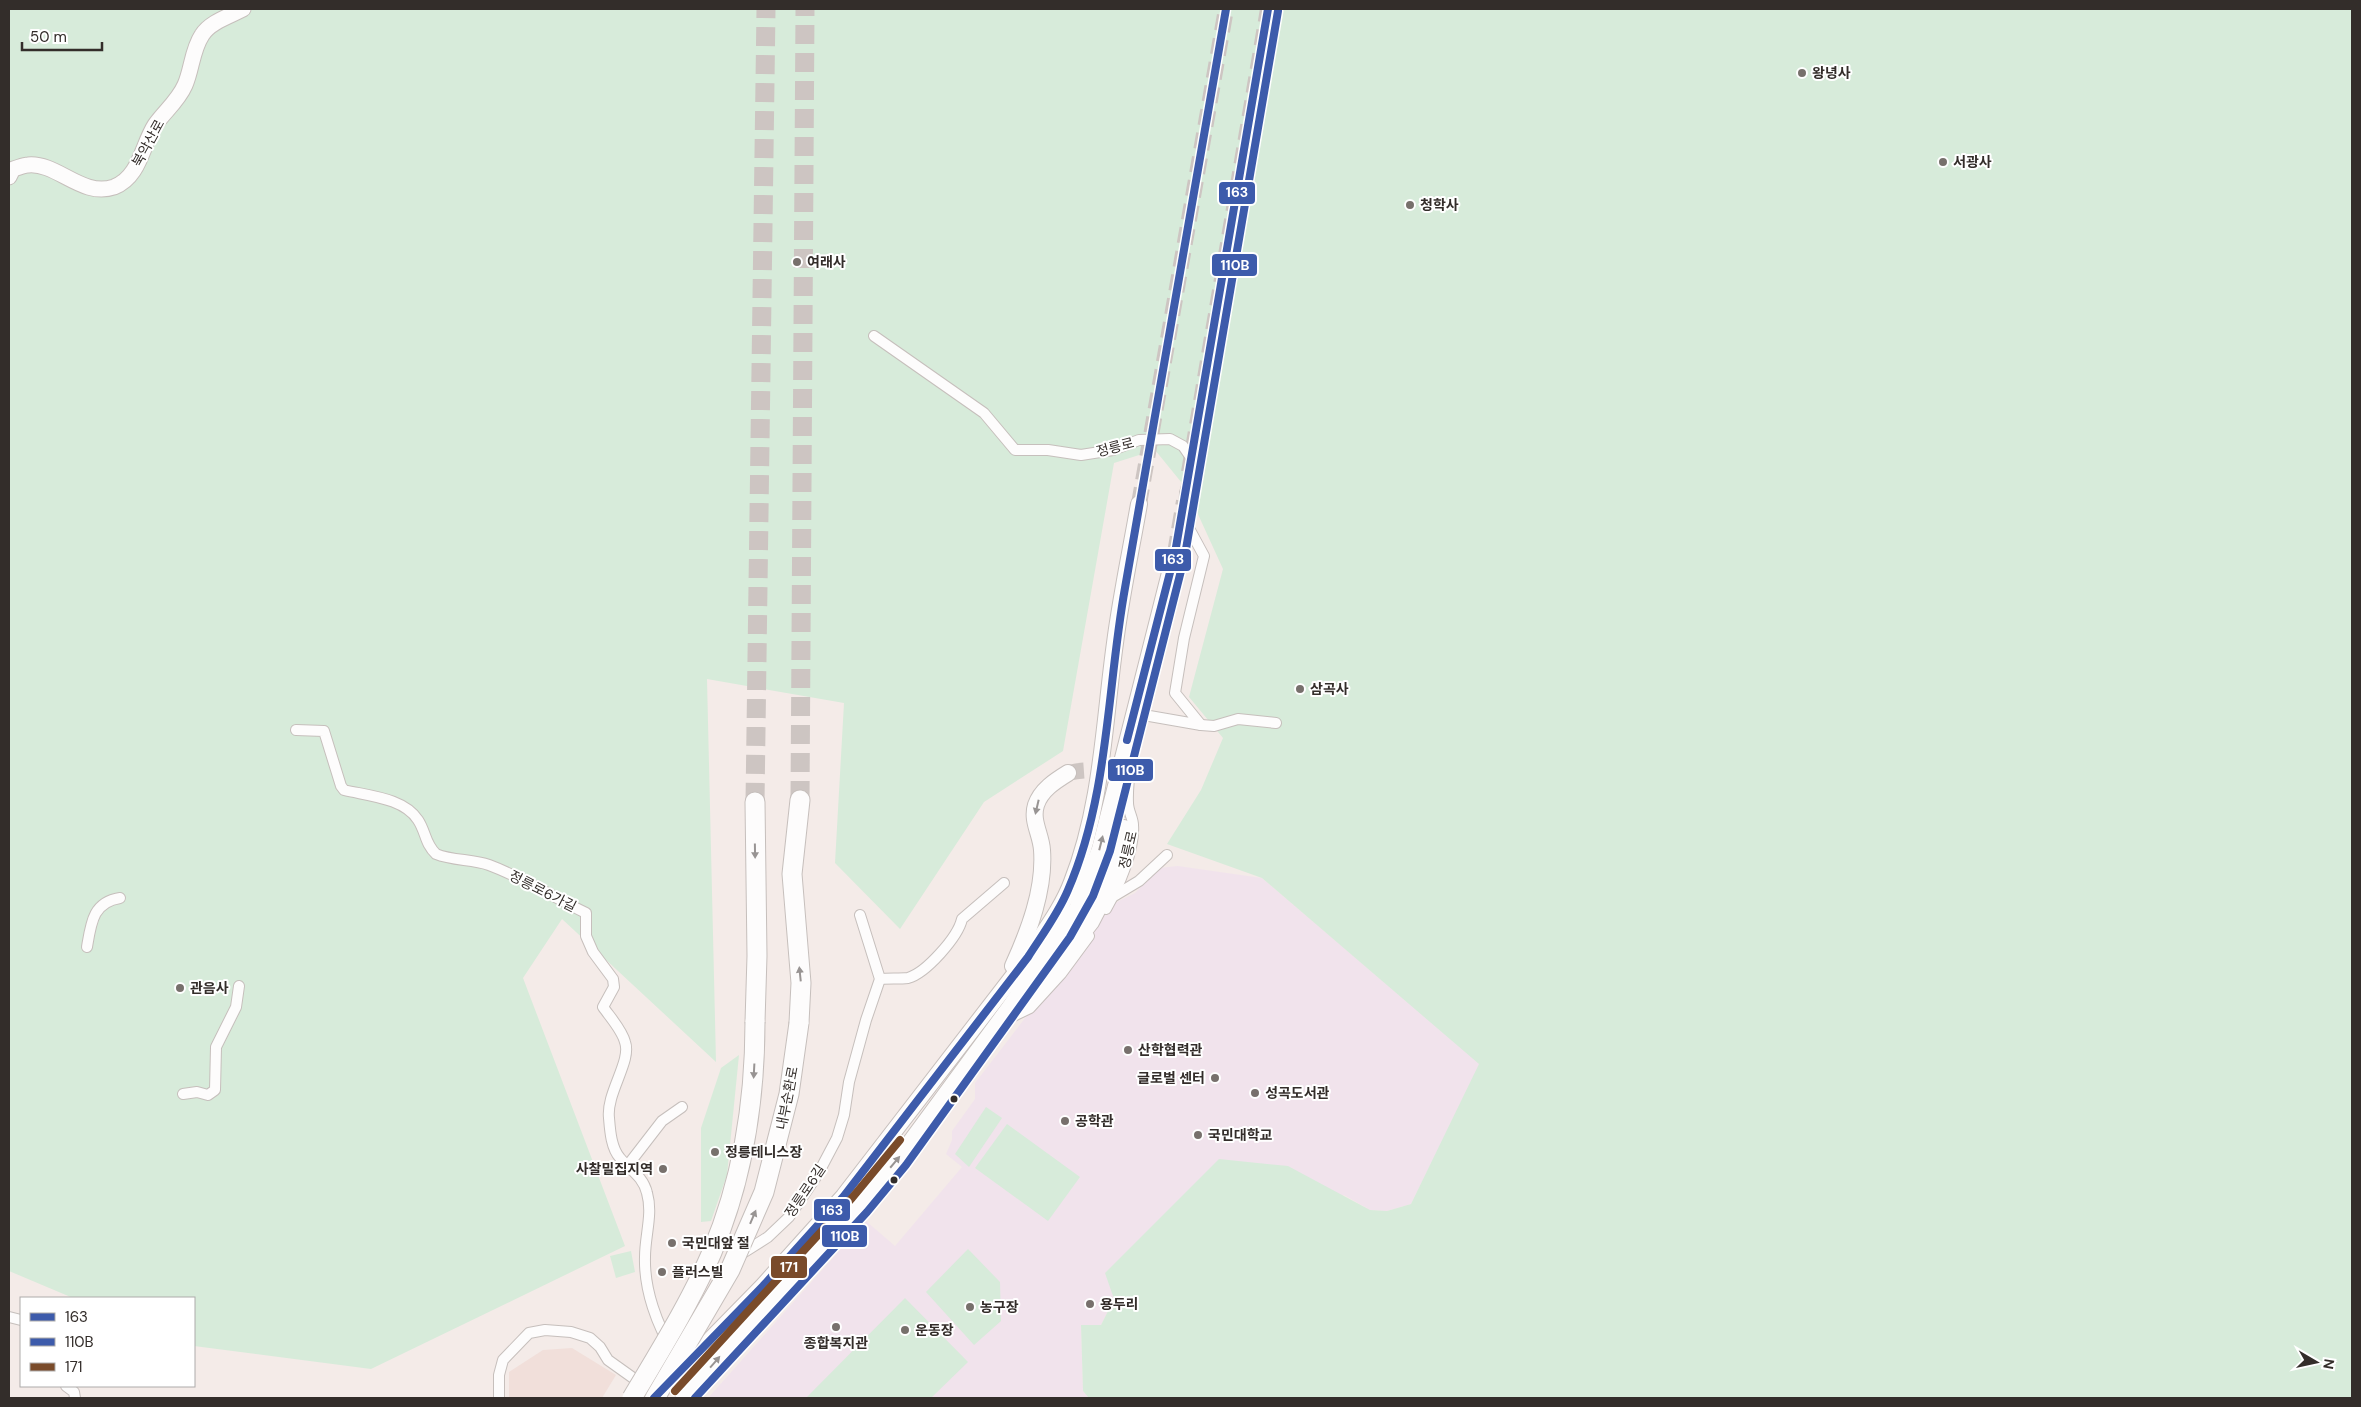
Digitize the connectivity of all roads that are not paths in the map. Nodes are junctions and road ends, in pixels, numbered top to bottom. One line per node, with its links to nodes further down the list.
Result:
1 (243, 9): 2 (street, 북악산로)
2 (9, 177)
3 (874, 336): 9 (street, 정릉로)
4 (1140, 504): 22 (main road)
5 (1175, 553): 6 (main road, 정릉로)
6 (1156, 622): 7 (street, 정릉로); 24 (main road, 정릉로, one-way to 6)
7 (1138, 714): 9 (street); 17 (street, 정릉로)
8 (1276, 723): 9 (street)
9 (1201, 725)
10 (296, 730): 30 (street, 정릉로6가길)
11 (1068, 773): 22 (main road, one-way to 22)
12 (800, 800): 33 (highway, 내부순환로, one-way to 12, bridge)
13 (755, 802): 35 (highway, one-way to 35, bridge)
14 (1124, 828): 24 (main road)
15 (1167, 855): 17 (street, 정릉로)
16 (1004, 883): 21 (street)
17 (1114, 896): 25 (street, 정릉로)
18 (120, 898): 20 (street)
19 (860, 915): 21 (street)
20 (87, 947)
21 (880, 978): 31 (street, 정릉로6길)
22 (1008, 982): 26 (main road)
23 (239, 986): 27 (street)
24 (1010, 1007): 25 (main road, 정릉로)
25 (998, 1023): 29 (main road, 정릉로)
26 (967, 1034): 29 (main road); 33 (main road)
27 (183, 1094)
28 (682, 1107): 30 (street)
29 (927, 1122): 32 (main road, 정릉로, one-way to 29)
30 (628, 1165): 31 (street, 정릉로6가길)
31 (674, 1353): 33 (street, 정릉로6길)
32 (687, 1395)
33 (655, 1397): 34 (street)
34 (499, 1398)
35 (632, 1398)

